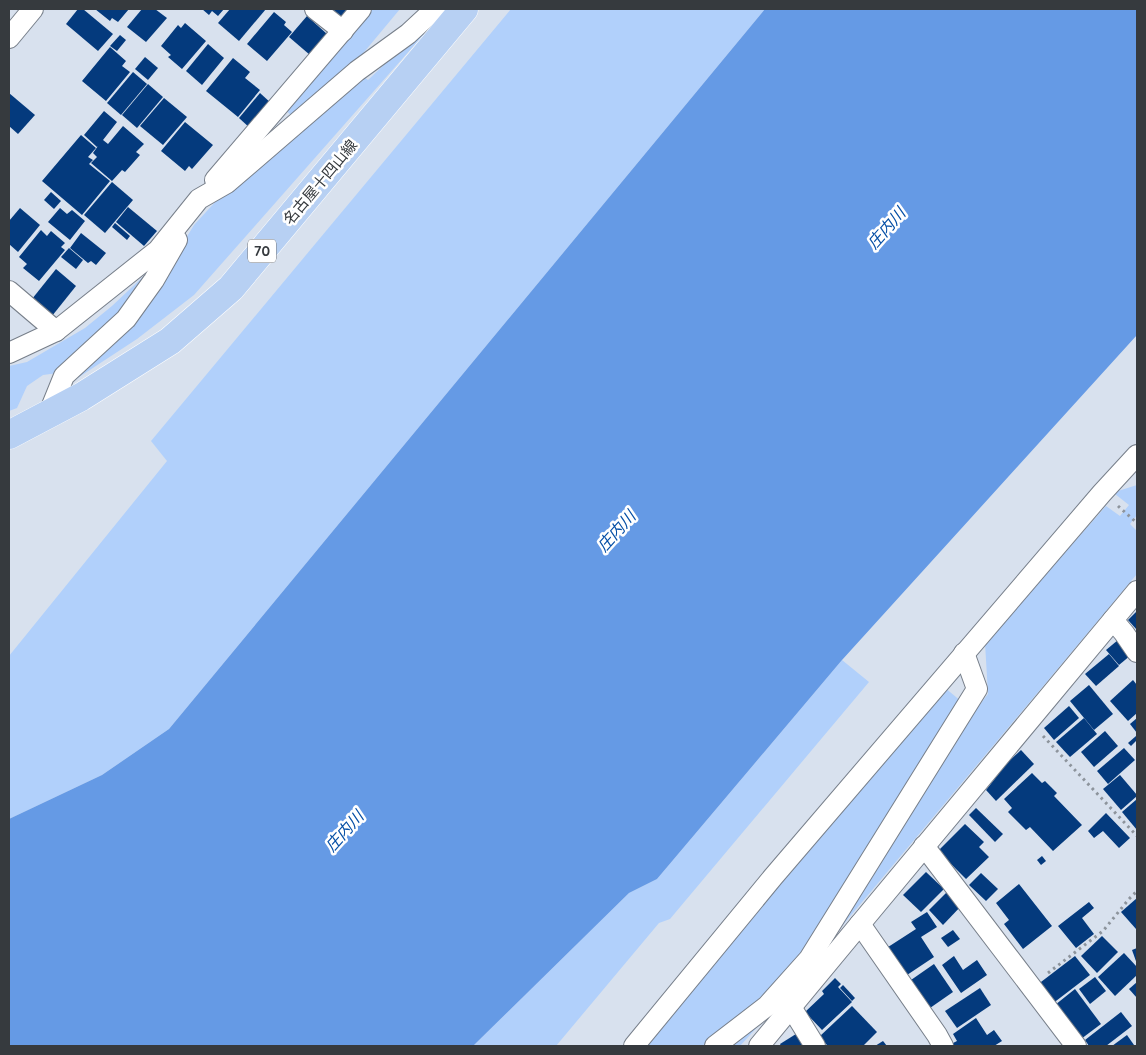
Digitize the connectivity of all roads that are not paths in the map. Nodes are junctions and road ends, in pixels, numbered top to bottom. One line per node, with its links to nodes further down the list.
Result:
1 (34, 9): 7 (street)
2 (315, 9): 6 (street)
3 (361, 9): 6 (street)
4 (435, 9): 8 (street)
5 (464, 9): 12 (main road, 名古屋十四山線 / 70)
6 (343, 31): 8 (street)
7 (9, 38)
8 (199, 199): 10 (street); 12 (street)
9 (9, 291): 10 (street)
10 (56, 330): 11 (street)
11 (9, 354)
12 (50, 413): 13 (main road, 名古屋十四山線 / 70)
13 (9, 435)
14 (1135, 460): 18 (street)
15 (1137, 591): 16 (street)
16 (1113, 620): 17 (street); 19 (street)
17 (1137, 652)
18 (964, 653): 21 (street); 23 (street)
19 (924, 846): 20 (street); 28 (street)
20 (860, 924): 21 (street); 27 (street)
21 (816, 964): 22 (street); 24 (street)
22 (791, 1007): 25 (street); 26 (street)
23 (634, 1046)
24 (716, 1046)
25 (759, 1046)
26 (815, 1046)
27 (943, 1046)
28 (1076, 1046)

